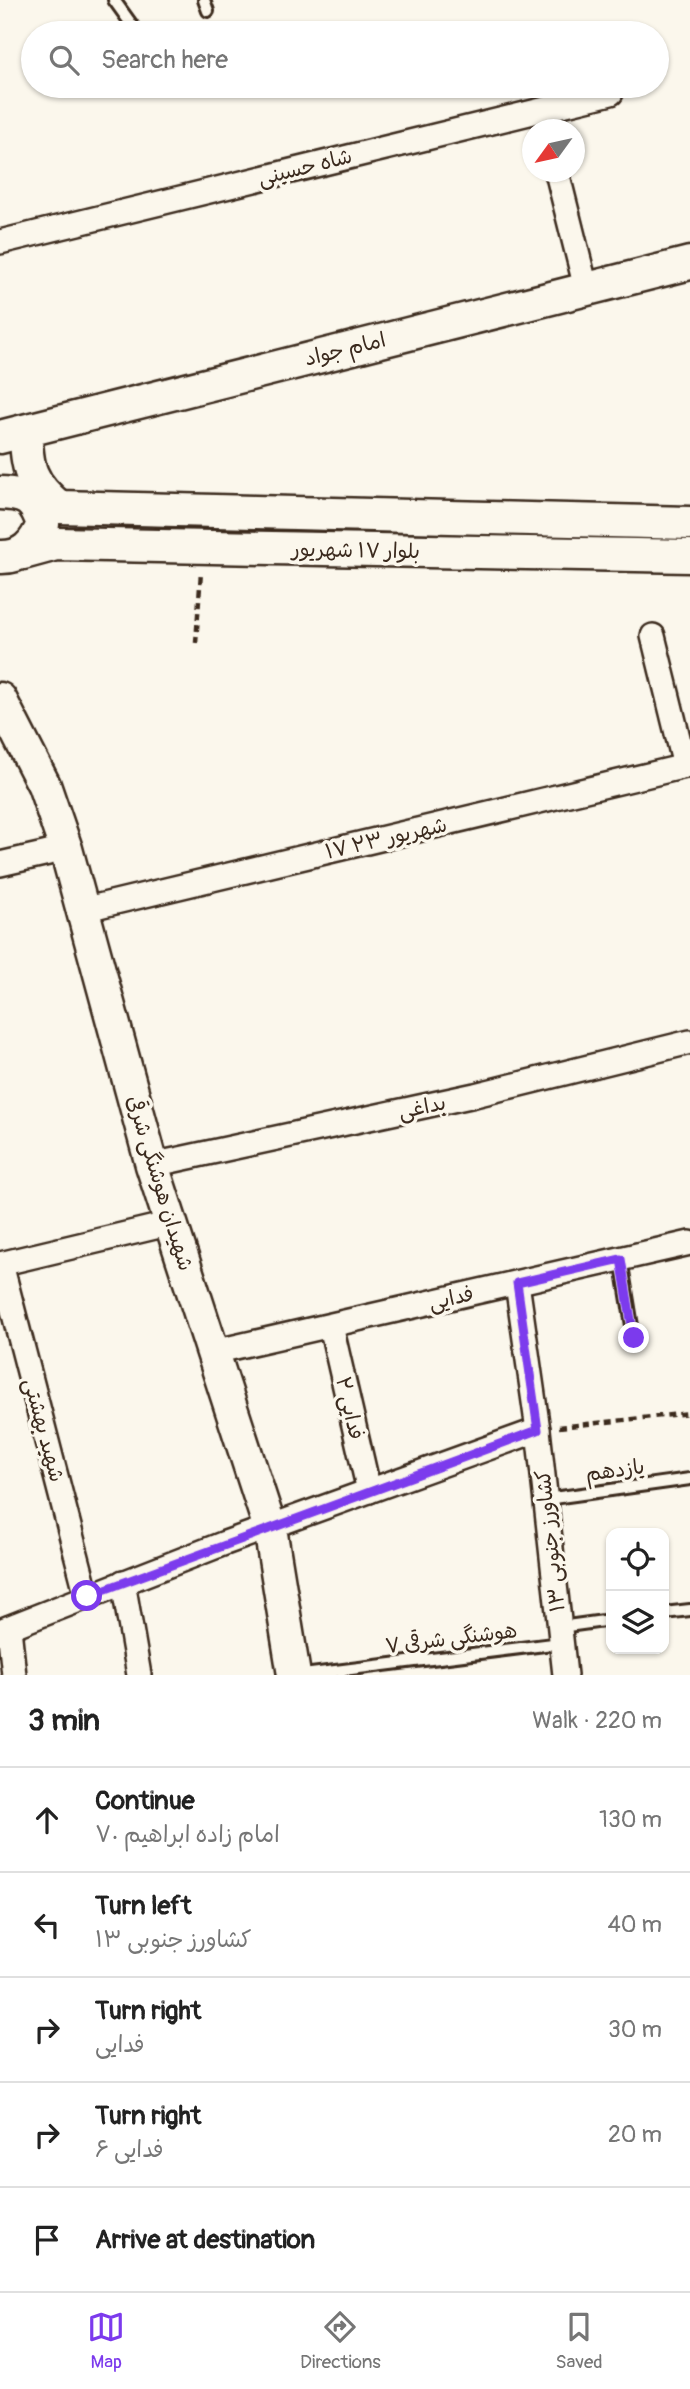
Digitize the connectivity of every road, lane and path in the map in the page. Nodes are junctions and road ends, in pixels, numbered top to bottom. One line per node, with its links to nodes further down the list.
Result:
1 (114, 0): 2 (lane)
2 (129, 21)
3 (590, 98): 5 (street, شاه حسینی)
4 (560, 182): 7 (street)
5 (0, 242)
6 (690, 263): 7 (street, امام جواد)
7 (586, 288): 8 (street, امام جواد)
8 (13, 434): 10 (street)
9 (14, 496): 10 (street, بلوار ۱۷ شهریور); 13 (street)
10 (59, 507): 11 (street, بلوار ۱۷ شهریور)
11 (690, 523)
12 (202, 547): 13 (street, بلوار ۱۷ شهریور); 14 (street, بلوار ۱۷ شهریور); 16 (path)
13 (11, 555)
14 (690, 556)
15 (653, 635): 18 (street)
16 (196, 643)
17 (0, 699): 19 (street, شهیدان هوشنگی شرقی)
18 (687, 766): 21 (street, ۱۷ شهریور ۲۳)
19 (66, 849): 20 (street); 21 (street, شهیدان هوشنگی شرقی)
20 (0, 864)
21 (82, 910): 23 (street, شهیدان هوشنگی شرقی)
22 (690, 1042): 23 (street, بداغی)
23 (152, 1164): 24 (street, شهیدان هوشنگی شرقی)
24 (172, 1223): 27 (street); 31 (street, شهیدان هوشنگی شرقی)
25 (690, 1243): 26 (street, فدایی)
26 (621, 1259): 28 (street, فدایی); 30 (lane)
27 (0, 1264): 39 (street, شهید بهشتی)
28 (517, 1283): 29 (street, فدایی); 33 (street, کشاورز جنوبی ۱۳)
29 (331, 1326): 31 (street, فدایی); 35 (street, فدایی ۲)
30 (634, 1338)
31 (212, 1352): 37 (street, شهیدان هوشنگی شرقی)
32 (690, 1413): 33 (path)
33 (538, 1430): 35 (street); 36 (street, کشاورز جنوبی ۱۳)
34 (690, 1479): 36 (lane, یازدهم)
35 (369, 1491): 37 (street)
36 (546, 1499): 44 (street, کشاورز جنوبی ۱۳)
37 (270, 1528): 38 (street); 47 (street, شهیدان هوشنگی شرقی)
38 (123, 1582): 39 (street); 46 (street)
39 (87, 1596): 43 (street)
40 (690, 1609): 41 (lane)
41 (669, 1612)
42 (606, 1622): 44 (lane, هوشنگی شرقی ۷)
43 (4, 1629): 45 (street)
44 (561, 1635): 48 (lane, هوشنگی شرقی ۷); 49 (street, کشاورز جنوبی ۱۳)
45 (14, 1675)
46 (139, 1675)
47 (294, 1675)
48 (303, 1675)
49 (565, 1675)

